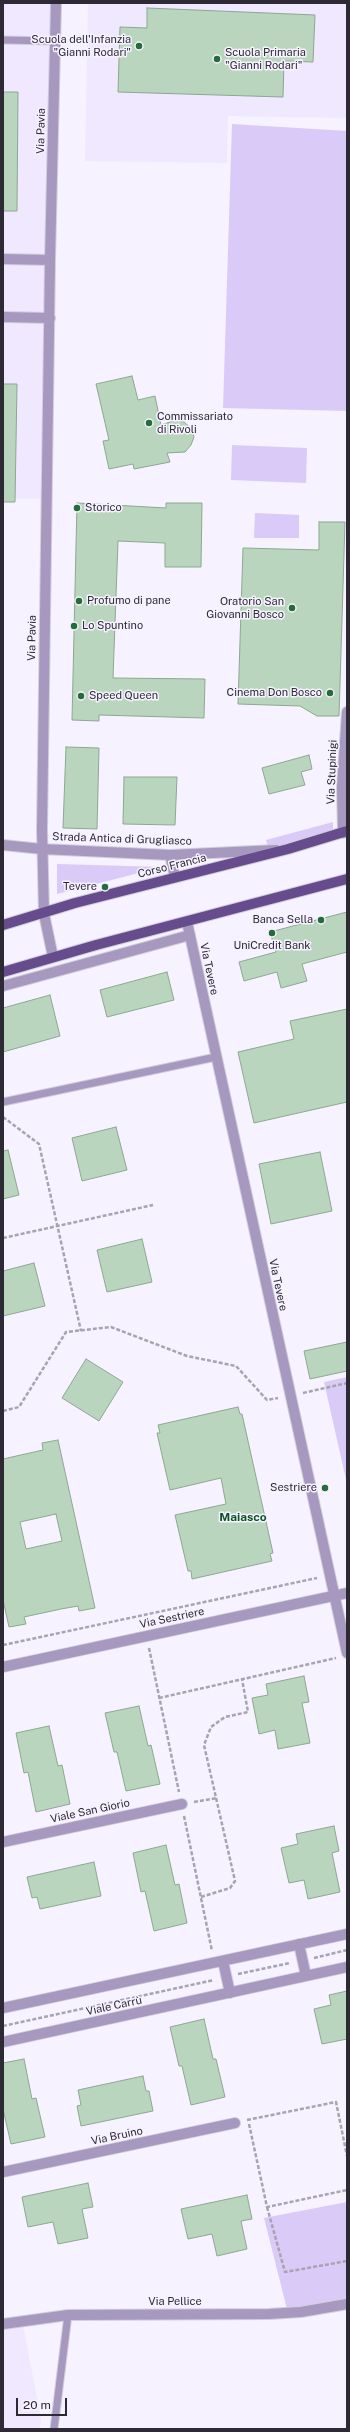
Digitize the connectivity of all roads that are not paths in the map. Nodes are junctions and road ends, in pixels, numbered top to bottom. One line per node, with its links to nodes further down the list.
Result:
1 (56, 3): 3 (street, Via Pavia)
2 (3, 40): 3 (lane)
3 (56, 41): 5 (street, Via Pavia)
4 (3, 259): 5 (street)
5 (50, 260): 7 (street, Via Pavia)
6 (3, 317): 7 (street)
7 (50, 318): 11 (street, Via Pavia)
8 (347, 712): 9 (street, Via Stupinigi)
9 (345, 832): 12 (main road, Corso Francia)
10 (3, 845): 11 (street, Strada Antica di Grugliasco)
11 (42, 849): 13 (street, Strada Antica di Grugliasco); 16 (street, Via Pavia)
12 (288, 849): 13 (street, Strada Antica di Grugliasco); 14 (main road, Corso Francia)
13 (170, 855): 14 (street)
14 (175, 877): 16 (main road, Corso Francia)
15 (347, 879): 17 (main road)
16 (44, 914): 18 (main road, Corso Francia); 20 (street, Via Pavia)
17 (187, 922): 19 (street, Via Tevere); 20 (main road)
18 (3, 925)
19 (190, 935): 22 (street); 23 (street, Via Tevere)
20 (53, 957): 21 (main road)
21 (3, 972)
22 (3, 986)
23 (216, 1057): 24 (lane); 26 (street, Via Tevere)
24 (3, 1102)
25 (347, 1593): 26 (street, Via Sestriere)
26 (334, 1596): 27 (street, Via Tevere); 28 (street, Via Sestriere)
27 (343, 1655)
28 (3, 1667)
29 (182, 1804): 30 (street, Viale San Giorio)
30 (3, 1842)
31 (347, 1934): 32 (street, Viale Carrù)
32 (299, 1944): 33 (street, Viale Carrù); 35 (street)
33 (223, 1961): 36 (street); 37 (street, Viale Carrù)
34 (347, 1967): 35 (street, Viale Carrù)
35 (306, 1976): 36 (street, Viale Carrù)
36 (230, 1993): 38 (street, Viale Carrù)
37 (3, 2008)
38 (3, 2042)
39 (235, 2123): 40 (street, Via Bruino)
40 (3, 2172)
41 (347, 2304): 42 (street, Via Pellice)
42 (68, 2315): 43 (street, Via Pellice); 44 (lane)
43 (3, 2324)
44 (54, 2429)

